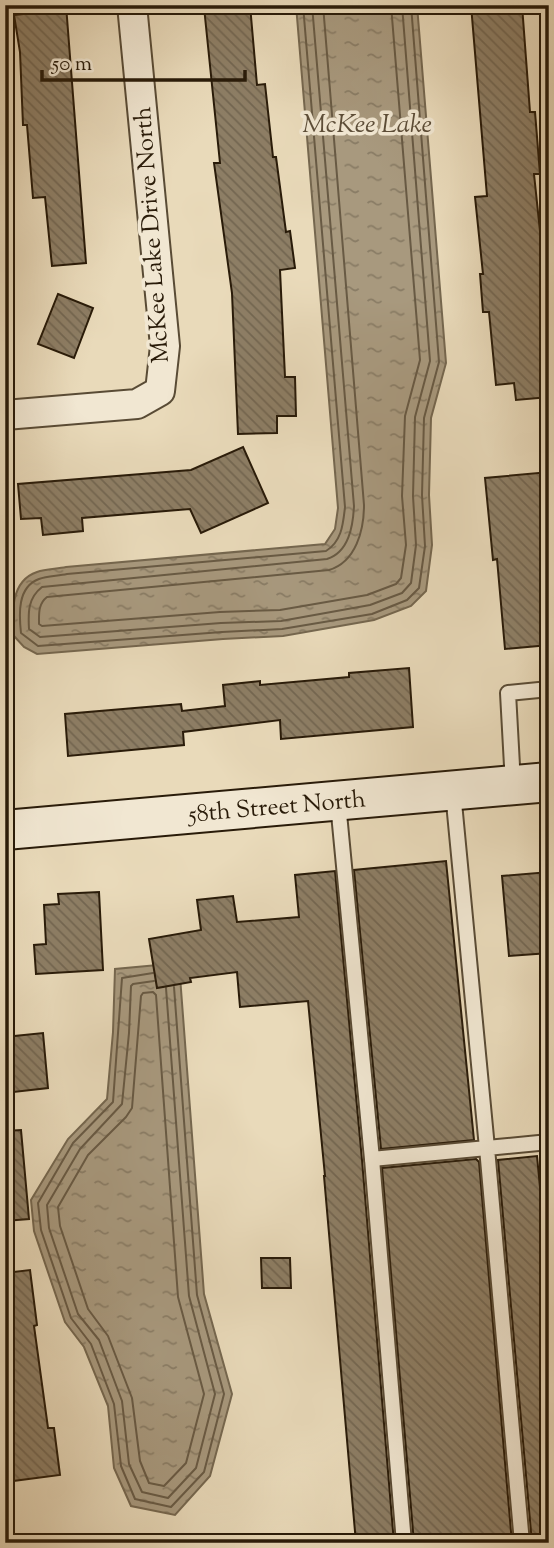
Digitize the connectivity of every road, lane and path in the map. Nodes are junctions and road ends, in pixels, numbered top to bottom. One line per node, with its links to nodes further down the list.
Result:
1 (132, 5): 2 (street, McKee Lake Drive North)
2 (5, 415)
3 (549, 689): 4 (lane)
4 (531, 784): 5 (street, 58th Street North)
5 (453, 791): 6 (street, 58th Street North); 9 (lane)
6 (338, 801): 7 (street, 58th Street North); 10 (lane)
7 (5, 831)
8 (549, 1142): 9 (lane)
9 (487, 1148): 10 (lane); 12 (lane)
10 (372, 1159): 11 (lane)
11 (404, 1543)
12 (522, 1543)

